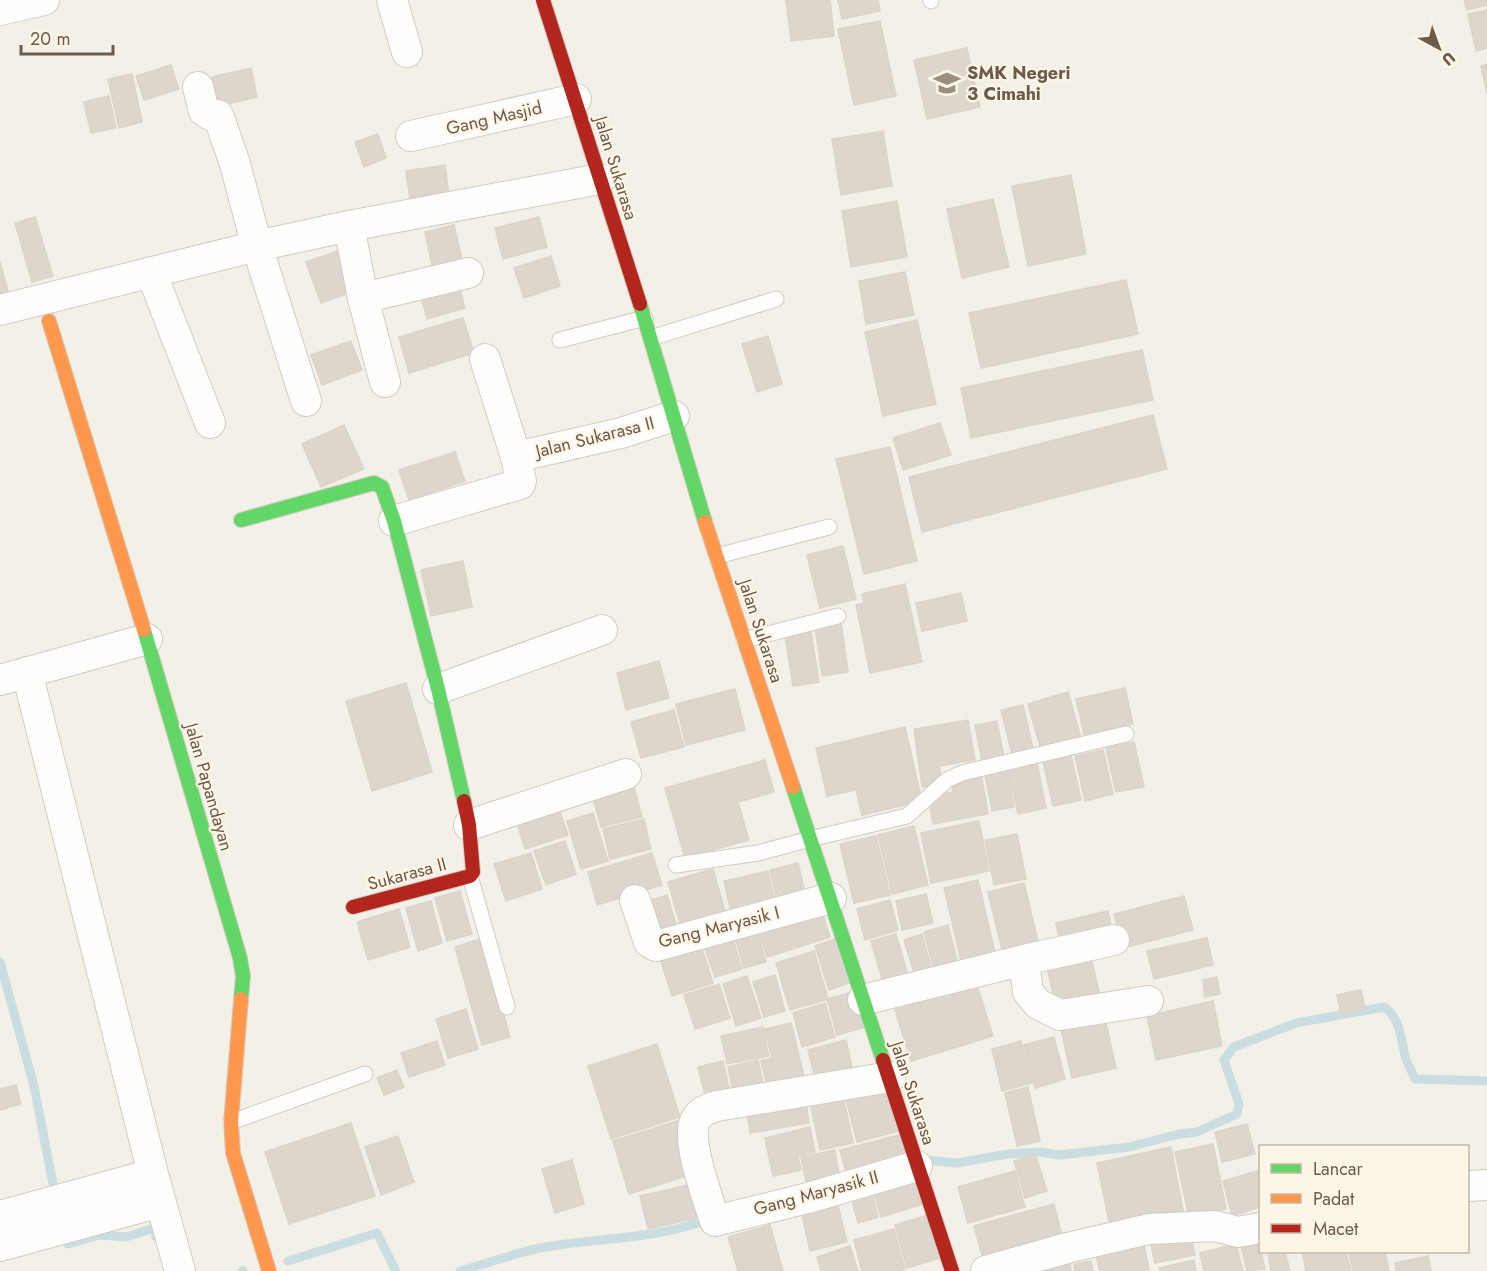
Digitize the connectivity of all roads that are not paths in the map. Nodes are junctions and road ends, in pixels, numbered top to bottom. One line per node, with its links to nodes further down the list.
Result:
1 (44, 0): 4 (street)
2 (392, 0): 5 (street)
3 (543, 0): 7 (street, Jalan Sukarasa)
4 (0, 10)
5 (407, 52)
6 (198, 87): 11 (street)
7 (576, 99): 8 (street, Gang Masjid); 9 (street, Jalan Sukarasa)
8 (411, 136)
9 (600, 179): 10 (street); 17 (street, Jalan Sukarasa)
10 (349, 226): 11 (street); 14 (street)
11 (256, 246): 12 (street); 23 (street)
12 (151, 272): 16 (street); 25 (street)
13 (468, 273): 14 (street)
14 (363, 298): 22 (street)
15 (776, 299): 19 (lane)
16 (0, 310)
17 (645, 318): 19 (street, Jalan Sukarasa); 20 (lane)
18 (49, 321): 33 (street, Jalan Papandayan)
19 (651, 339): 24 (street, Jalan Sukarasa)
20 (560, 340)
21 (485, 359): 26 (street)
22 (385, 382)
23 (306, 400)
24 (674, 416): 26 (street, Jalan Sukarasa II); 30 (street, Jalan Sukarasa)
25 (210, 423)
26 (516, 457): 28 (street)
27 (241, 520): 28 (street)
28 (394, 521): 36 (street)
29 (829, 527): 30 (lane)
30 (717, 556): 34 (street, Jalan Sukarasa)
31 (838, 616): 34 (lane)
32 (602, 630): 36 (street)
33 (147, 639): 35 (street); 53 (street, Jalan Papandayan)
34 (744, 639): 40 (street, Jalan Sukarasa)
35 (13, 676): 55 (street)
36 (438, 689): 39 (street)
37 (1126, 734): 40 (lane)
38 (626, 774): 39 (street)
39 (469, 825): 42 (street)
40 (810, 839): 41 (lane); 43 (street, Jalan Sukarasa)
41 (676, 865)
42 (470, 876): 45 (street, Sukarasa II); 50 (lane)
43 (831, 898): 44 (street, Gang Maryasik I); 48 (street, Jalan Sukarasa)
44 (635, 900)
45 (353, 908)
46 (1114, 940): 47 (street)
47 (1024, 960): 48 (street); 49 (street)
48 (863, 1000): 52 (street, Jalan Sukarasa)
49 (1148, 1001)
50 (507, 1007)
51 (365, 1074): 53 (lane)
52 (890, 1077): 54 (street, Jalan Sukarasa); 54 (street, Gang Maryasik II)
53 (231, 1122): 63 (street, Jalan Papandayan)
54 (917, 1166): 64 (street, Jalan Sukarasa)
55 (153, 1174): 58 (street); 59 (street)
56 (1487, 1185): 57 (street)
57 (1469, 1186)
58 (160, 1202): 61 (street); 62 (street)
59 (0, 1216)
60 (1259, 1228): 65 (street)
61 (0, 1246)
62 (180, 1271)
63 (269, 1271)
64 (952, 1271)
65 (986, 1271)

